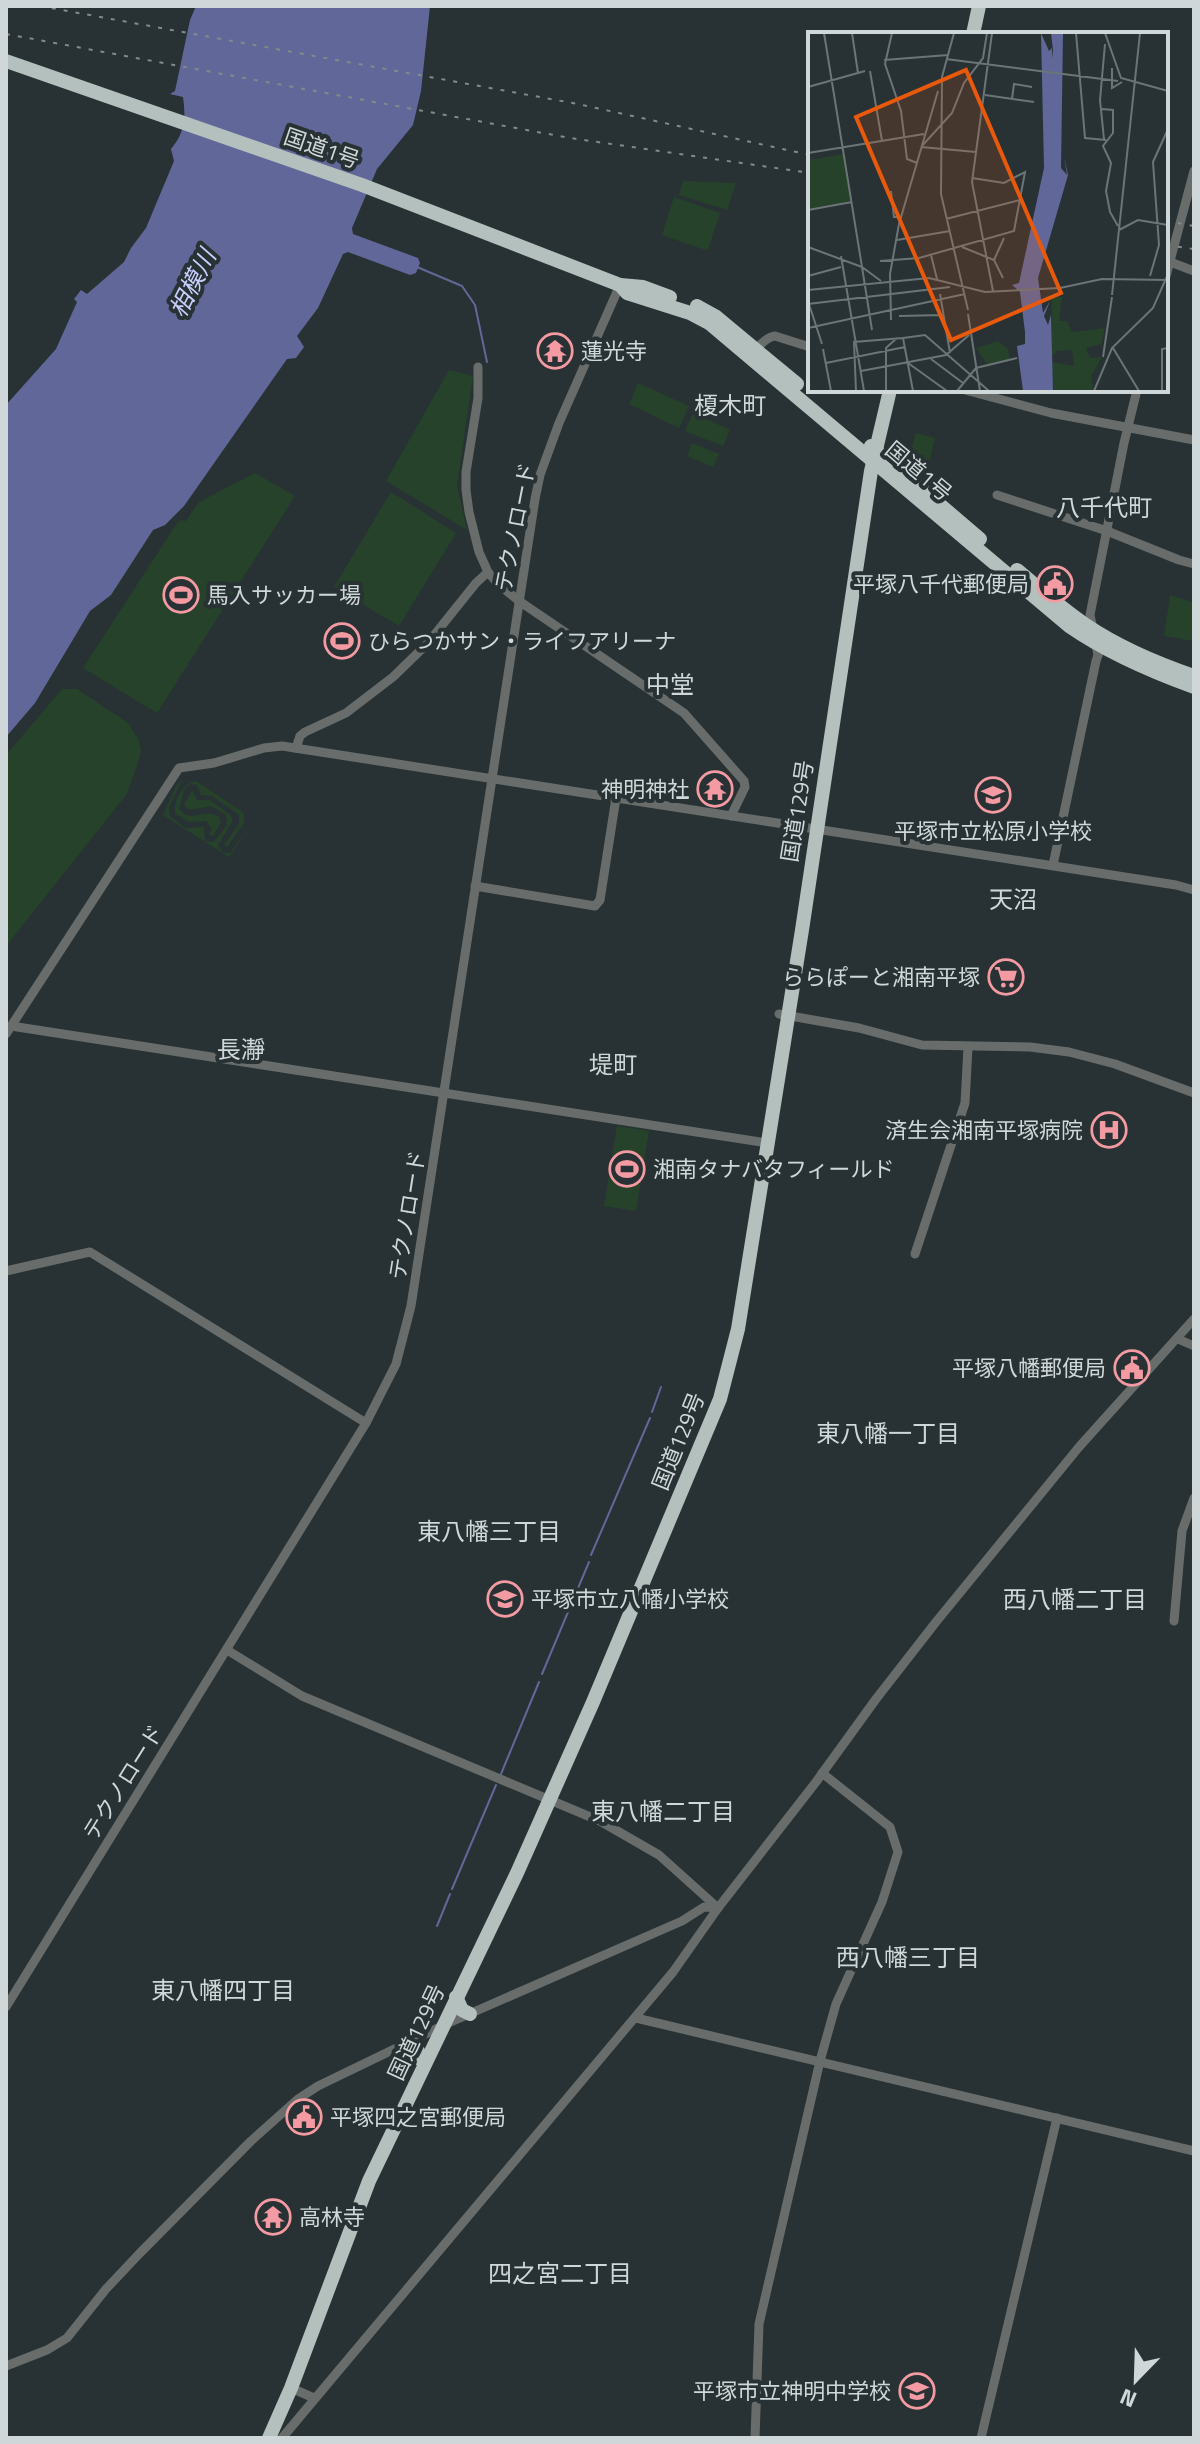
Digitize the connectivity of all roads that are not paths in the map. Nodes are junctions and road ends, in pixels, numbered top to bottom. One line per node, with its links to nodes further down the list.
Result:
1 (976, 6): 2 (highway)
2 (970, 32)
3 (6, 61): 8 (highway, 国道1号)
4 (1194, 171): 5 (street)
5 (1170, 262): 6 (street); 7 (street)
6 (1168, 269)
7 (1194, 271)
8 (620, 285): 10 (highway, 国道1号); 23 (street, テクノロード)
9 (808, 346): 10 (street)
10 (750, 350): 18 (highway, 国道1号)
11 (478, 367): 22 (street)
12 (882, 392): 18 (highway, 国道129号)
13 (889, 392): 18 (highway, 国道129号)
14 (972, 392): 16 (street)
15 (1137, 392): 16 (street)
16 (1128, 428): 17 (street); 20 (street)
17 (1194, 440)
18 (871, 453): 24 (highway, 国道1号); 31 (highway, 国道129号)
19 (997, 495): 20 (street)
20 (1107, 531): 21 (street); 24 (street)
21 (1194, 564)
22 (488, 572): 23 (street); 27 (street)
23 (519, 601): 28 (street, テクノロード); 30 (street)
24 (1094, 637): 25 (highway, 国道1号); 26 (highway, 国道1号); 32 (street)
25 (1194, 676)
26 (1194, 687)
27 (296, 748): 28 (street); 36 (street)
28 (492, 779): 29 (street); 33 (street, テクノロード)
29 (616, 798): 30 (street); 33 (street)
30 (731, 816): 31 (street)
31 (812, 829): 32 (street); 35 (highway, 国道129号)
32 (1053, 865): 34 (street)
33 (475, 886): 39 (street, テクノロード)
34 (1194, 890)
35 (783, 1014): 37 (street); 40 (highway, 国道129号)
36 (8, 1030): 39 (street)
37 (968, 1047): 38 (street); 41 (street)
38 (1194, 1093)
39 (444, 1094): 40 (street); 46 (street, テクノロード)
40 (763, 1143): 51 (highway, 国道129号)
41 (915, 1254)
42 (6, 1271): 46 (street)
43 (1194, 1319): 44 (street)
44 (1178, 1339): 45 (street); 50 (street)
45 (1194, 1346)
46 (366, 1423): 49 (street, テクノロード)
47 (1194, 1498): 48 (street)
48 (1174, 1621)
49 (227, 1650): 51 (street); 54 (street, テクノロード)
50 (822, 1773): 52 (street); 60 (street)
51 (547, 1800): 52 (street); 53 (highway, 国道129号); 57 (highway, 国道129号)
52 (718, 1908): 55 (street); 56 (street)
53 (456, 1997): 55 (highway); 57 (highway, 国道129号)
54 (6, 2007)
55 (470, 2014): 57 (street)
56 (636, 2018): 60 (street); 65 (street)
57 (439, 2028): 58 (street); 59 (highway, 国道129号); 64 (highway, 国道129号)
58 (409, 2042): 59 (highway); 63 (street)
59 (420, 2059): 66 (highway, 国道129号)
60 (820, 2061): 61 (street); 69 (street)
61 (1057, 2118): 62 (street); 70 (street)
62 (1194, 2151)
63 (6, 2366)
64 (291, 2388): 65 (street); 67 (highway, 国道129号)
65 (314, 2398): 68 (street)
66 (261, 2438)
67 (269, 2438)
68 (282, 2438)
69 (755, 2438)
70 (981, 2438)

